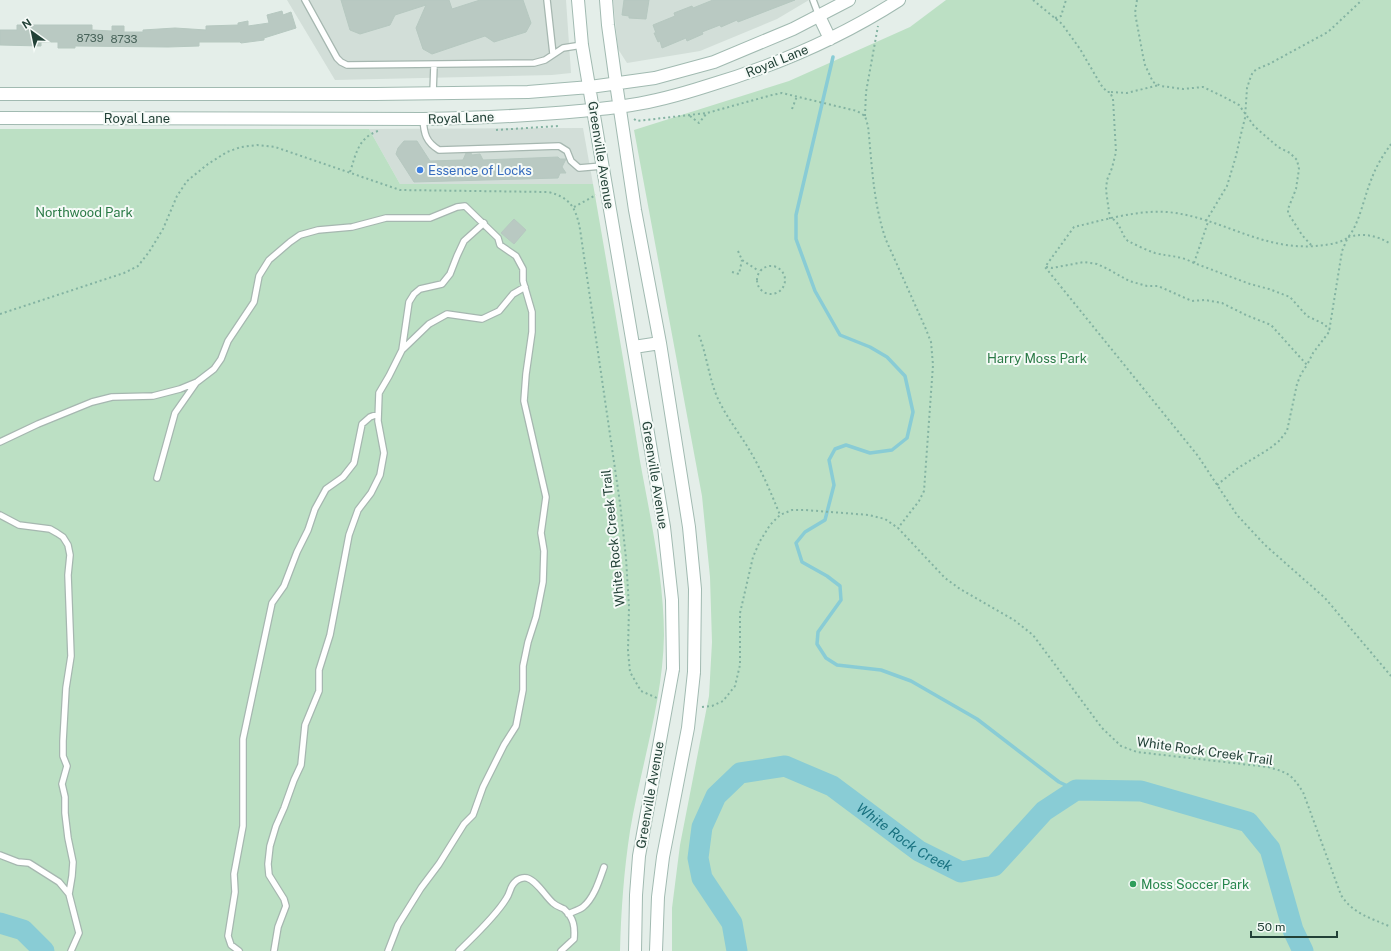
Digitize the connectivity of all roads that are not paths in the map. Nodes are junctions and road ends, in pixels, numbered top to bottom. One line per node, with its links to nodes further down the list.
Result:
1 (305, 0): 12 (lane)
2 (547, 0): 11 (lane)
3 (578, 0): 10 (main road, Greenville Avenue)
4 (606, 0): 13 (main road, Greenville Avenue)
5 (813, 0): 8 (lane)
6 (849, 0): 8 (main road, Royal Lane)
7 (899, 0): 9 (main road, Royal Lane)
8 (819, 16): 9 (main road); 13 (main road, Royal Lane)
9 (830, 39): 17 (main road, Royal Lane)
10 (582, 45): 11 (lane); 14 (main road, Greenville Avenue)
11 (553, 54): 12 (lane)
12 (434, 65): 15 (lane)
13 (616, 83): 14 (main road, Royal Lane); 17 (main road, Greenville Avenue)
14 (590, 87): 15 (main road, Royal Lane); 18 (main road, Greenville Avenue)
15 (433, 93): 16 (main road, Royal Lane)
16 (0, 94)
17 (620, 106): 18 (main road, Royal Lane); 24 (main road, Greenville Avenue)
18 (593, 110): 20 (main road, Royal Lane); 21 (main road, Greenville Avenue)
19 (0, 118): 20 (main road, Royal Lane)
20 (423, 119): 21 (lane)
21 (602, 166): 25 (main road, Greenville Avenue)
22 (484, 223): 23 (lane); 26 (lane); 27 (lane)
23 (525, 287): 26 (lane); 39 (lane)
24 (660, 344): 25 (main road); 43 (main road, Greenville Avenue, bridge)
25 (634, 347): 42 (main road, Greenville Avenue, bridge)
26 (402, 350): 28 (lane)
27 (196, 382): 29 (lane); 30 (lane)
28 (378, 414): 37 (lane); 38 (lane)
29 (0, 442)
30 (157, 478)
31 (0, 515): 34 (lane)
32 (0, 855): 34 (lane)
33 (604, 867): 35 (lane)
34 (69, 894): 36 (lane)
35 (568, 914): 40 (lane); 41 (lane)
36 (70, 951)
37 (239, 951)
38 (274, 951)
39 (388, 951)
40 (459, 951)
41 (561, 951)
42 (635, 951)
43 (656, 951)

